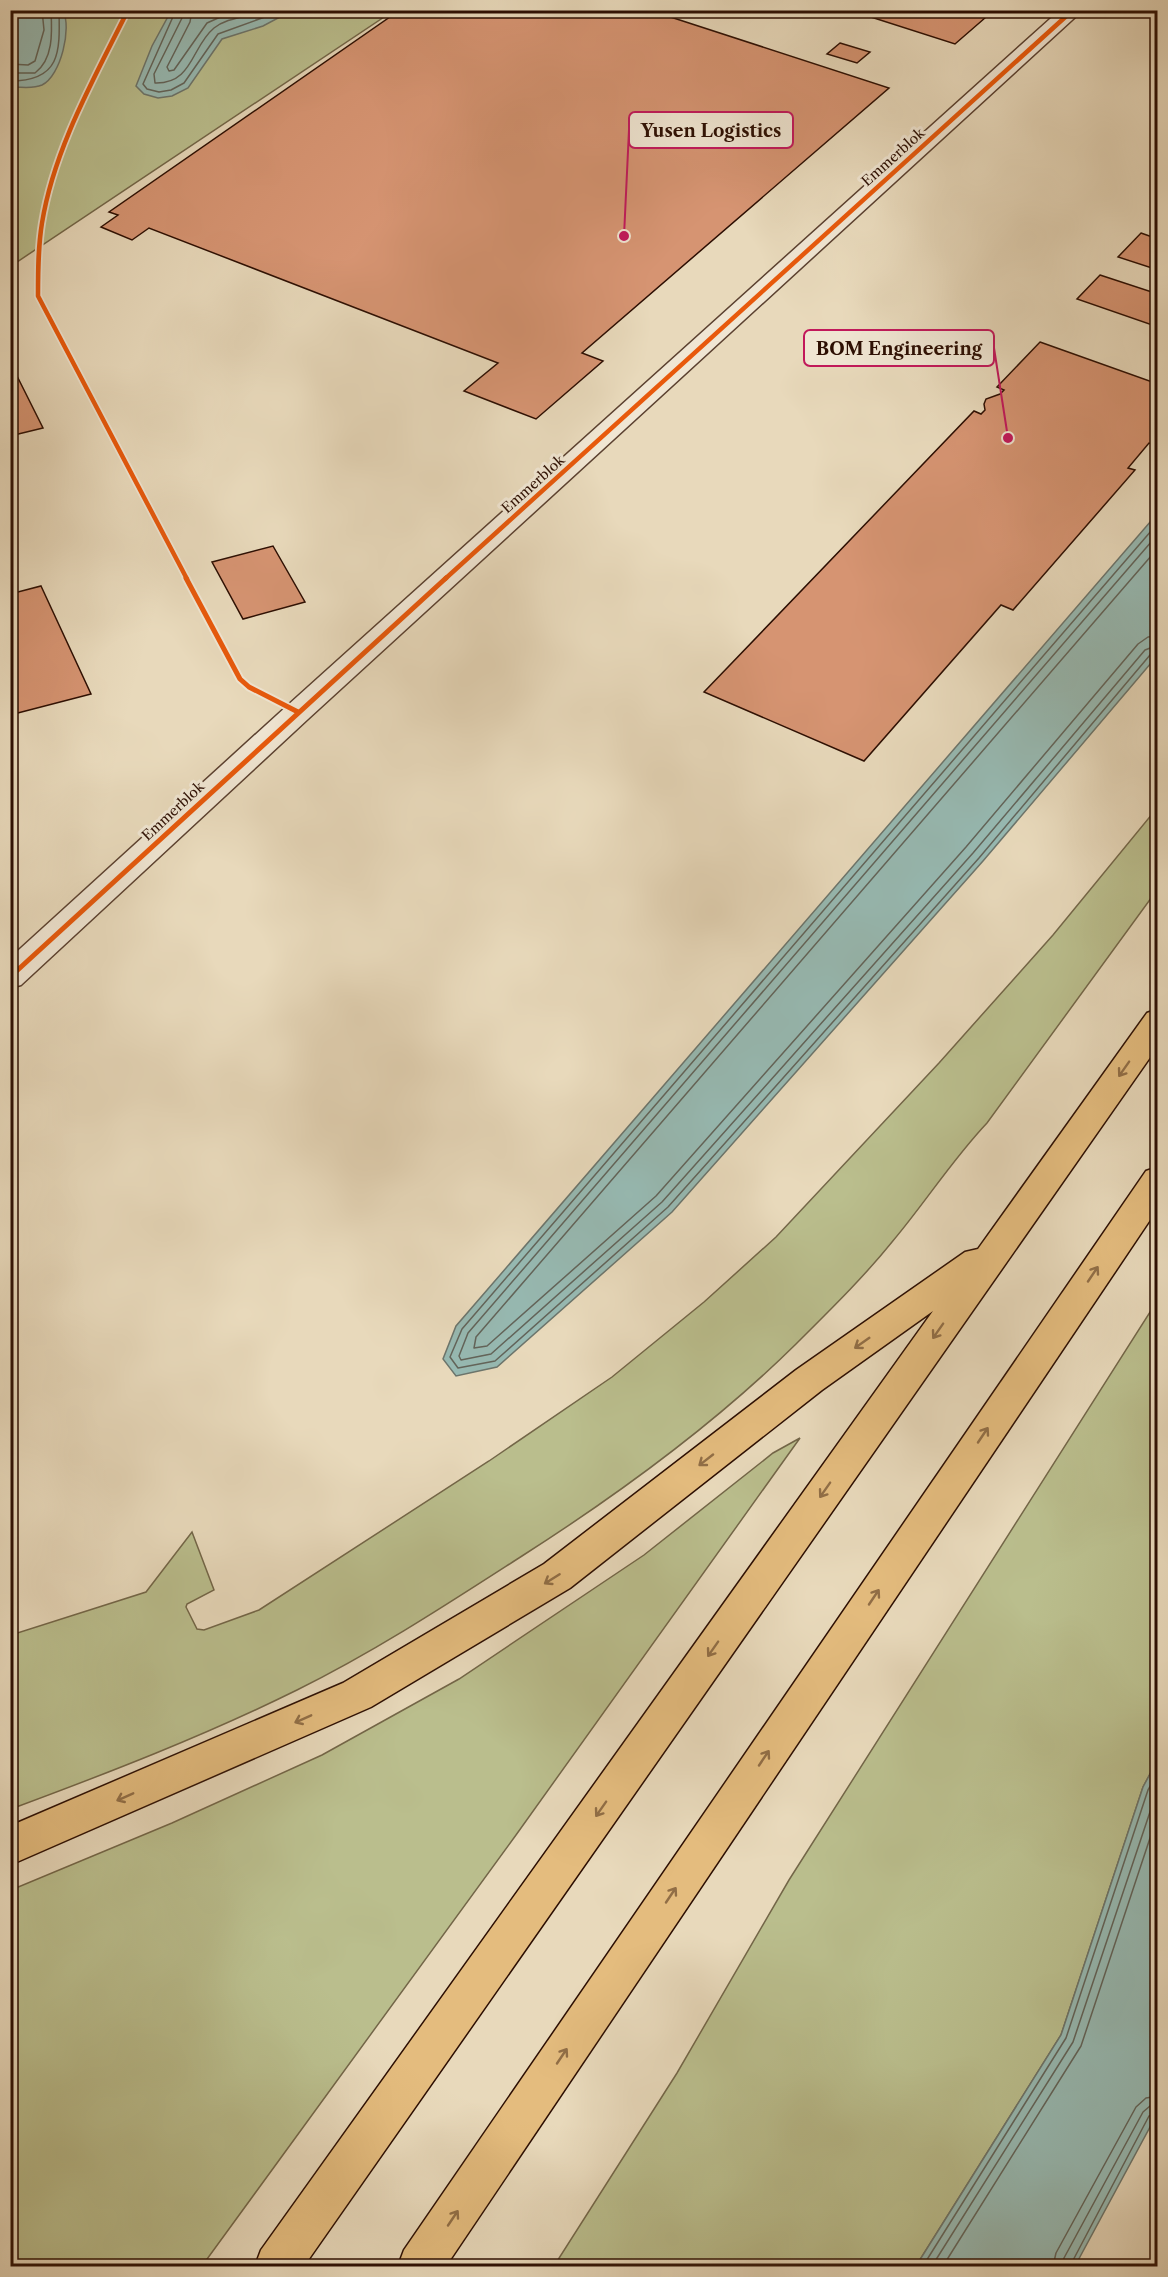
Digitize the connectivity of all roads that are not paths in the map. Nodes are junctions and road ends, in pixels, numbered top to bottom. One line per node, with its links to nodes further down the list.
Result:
1 (1073, 10): 2 (street, Emmerblok)
2 (10, 977)
3 (1158, 1021): 5 (highway, one-way to 5)
4 (1158, 1180): 8 (highway, one-way to 4)
5 (996, 1248): 6 (highway, one-way to 6); 7 (highway, one-way to 7)
6 (10, 1846)
7 (277, 2266)
8 (420, 2266)

